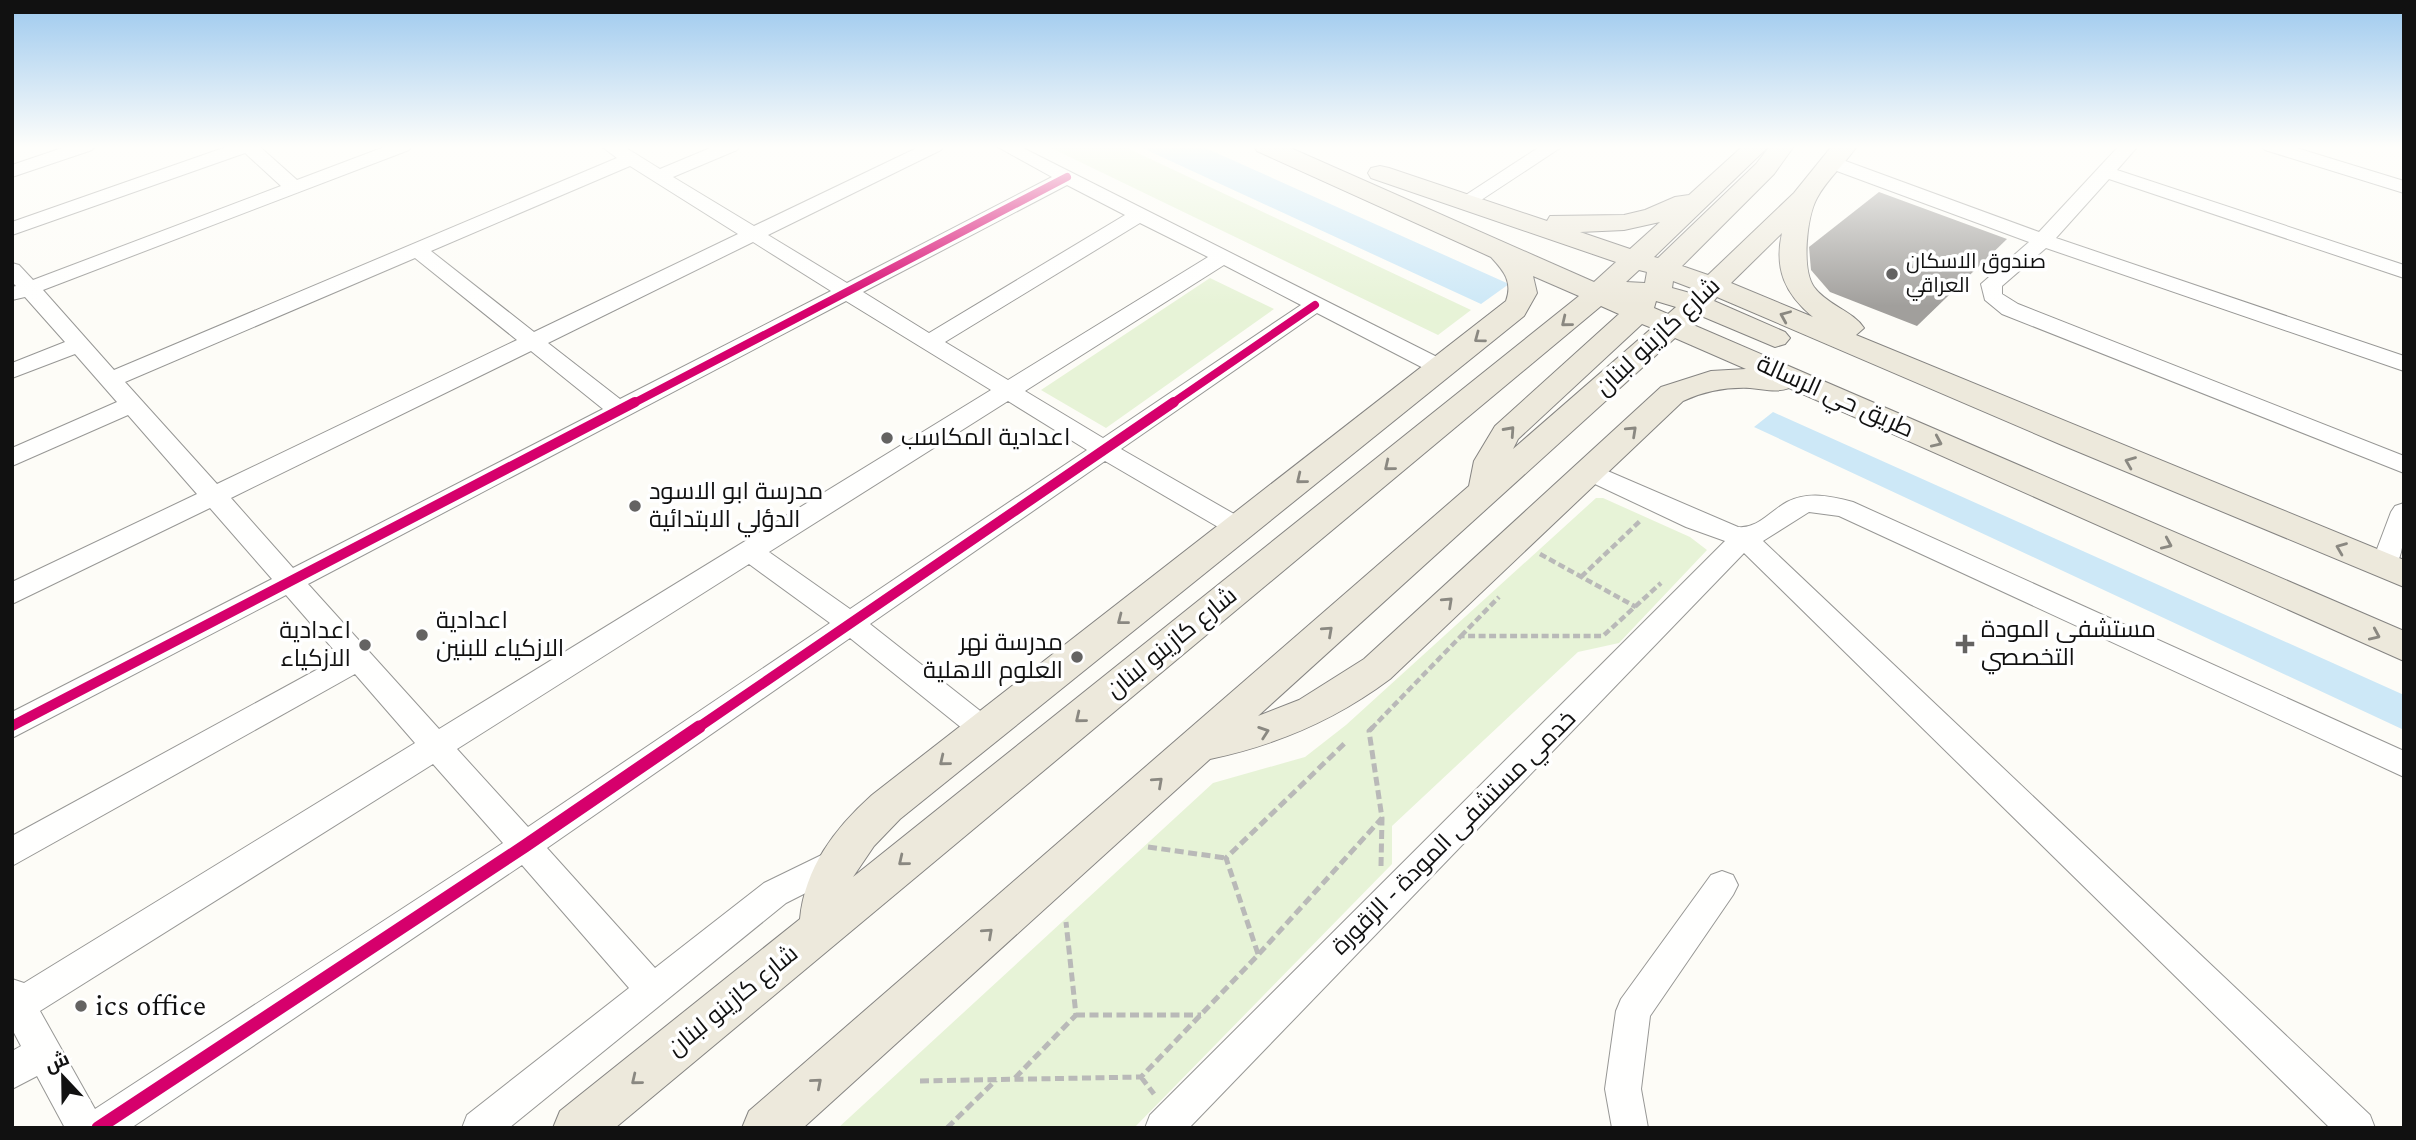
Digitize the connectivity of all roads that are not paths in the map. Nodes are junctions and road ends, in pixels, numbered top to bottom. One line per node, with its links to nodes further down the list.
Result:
1 (96, 199): 23 (street)
2 (259, 199): 30 (street)
3 (536, 199): 27 (street)
4 (697, 199): 24 (street)
5 (826, 199): 24 (street)
6 (1024, 199): 32 (street)
7 (1111, 199): 22 (street)
8 (1388, 199): 20 (main road, طريق حي الرسالة)
9 (1457, 199): 19 (main road, طريق حي الرسالة)
10 (1469, 199): 19 (street)
11 (1692, 199): 21 (main road)
12 (1705, 199): 31 (main road, شارع كازينو لبنان)
13 (1737, 199): 31 (main road)
14 (1800, 199): 31 (main road, شارع كازينو لبنان)
15 (1802, 199): 41 (main road)
16 (1946, 199): 25 (street)
17 (2080, 199): 25 (street)
18 (2186, 199): 29 (street)
19 (1465, 202): 21 (main road, طريق حي الرسالة)
20 (1410, 209): 26 (main road, طريق حي الرسالة); 31 (main road)
21 (1491, 211): 31 (main road, طريق حي الرسالة)
22 (1141, 214): 28 (street); 35 (street)
23 (12, 229)
24 (754, 234): 32 (street); 34 (street)
25 (2043, 240): 37 (street); 49 (street)
26 (1499, 249): 31 (main road, طريق حي الرسالة); 38 (main road, one-way to 38)
27 (417, 250): 34 (street); 40 (street)
28 (1223, 257): 33 (street); 43 (street)
29 (2404, 272)
30 (18, 284): 36 (street)
31 (1653, 290): 41 (main road, طريق حي الرسالة, one-way to 31); 42 (main road, طريق حي الرسالة); 46 (main road); 65 (main road, شارع كازينو لبنان, one-way to 31); 71 (main road, شارع كازينو لبنان, one-way to 71)
32 (847, 291): 35 (street); 45 (street)
33 (1315, 305): 38 (street); 47 (street)
34 (533, 341): 45 (street); 51 (street)
35 (929, 342): 43 (street)
36 (79, 344): 39 (street); 40 (street)
37 (2404, 364)
38 (1441, 368): 53 (main road, one-way to 53)
39 (12, 371)
40 (110, 380): 44 (street)
41 (1953, 387): 46 (main road, طريق حي الرسالة)
42 (1821, 390): 50 (main road, one-way to 42); 60 (main road, طريق حي الرسالة, one-way to 60)
43 (1010, 391): 47 (street); 55 (street)
44 (132, 404): 48 (street); 51 (street)
45 (619, 410): 57 (street)
46 (2073, 438): 56 (main road, طريق حي الرسالة, one-way to 46)
47 (1103, 449): 53 (street); 59 (street)
48 (12, 458)
49 (2404, 465)
50 (1589, 471): 54 (street); 65 (main road, one-way to 50)
51 (214, 496): 57 (street); 58 (street)
52 (2404, 512): 56 (street)
53 (1239, 528): 63 (main road, one-way to 63)
54 (1744, 538): 66 (street); 76 (street, خدمي مستشفى المودة - الزقورة); 83 (street)
55 (749, 551): 59 (street); 64 (street)
56 (2394, 569)
57 (290, 582): 61 (street); 62 (street)
58 (12, 594)
59 (852, 624): 63 (street); 67 (street)
60 (2404, 648)
61 (359, 659): 64 (street); 68 (street)
62 (12, 726)
63 (983, 729): 69 (main road, one-way to 69)
64 (436, 746): 67 (street); 73 (street)
65 (1197, 746): 81 (main road, شارع كازينو لبنان, one-way to 65)
66 (2404, 765)
67 (525, 846): 72 (street); 78 (street)
68 (12, 852)
69 (838, 861): 71 (main road); 72 (street)
70 (1722, 885): 82 (street)
71 (821, 928): 80 (main road, شارع كازينو لبنان, one-way to 80)
72 (653, 990): 79 (street)
73 (15, 1001): 74 (street)
74 (43, 1052): 75 (street); 77 (street)
75 (12, 1072)
76 (1161, 1114)
77 (85, 1128)
78 (98, 1128)
79 (480, 1128)
80 (577, 1128)
81 (766, 1128)
82 (1630, 1128)
83 (2357, 1128)

